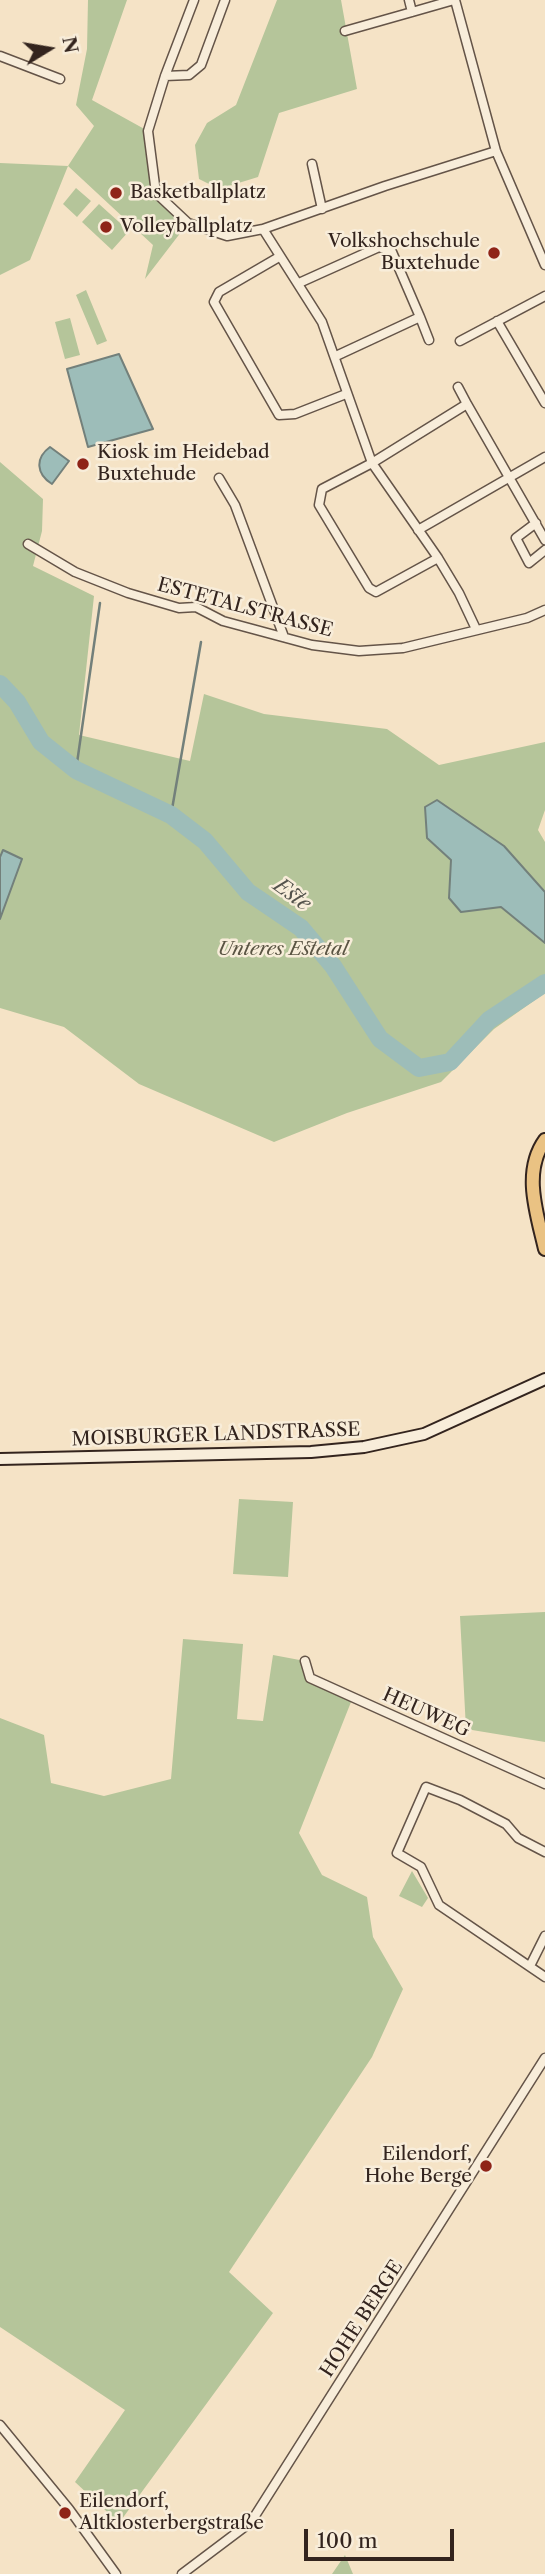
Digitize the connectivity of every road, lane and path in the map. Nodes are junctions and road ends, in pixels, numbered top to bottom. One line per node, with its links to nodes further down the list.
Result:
1 (194, 0): 8 (street)
2 (225, 0): 8 (street)
3 (409, 0): 5 (street)
4 (454, 0): 5 (street); 10 (street)
5 (412, 12): 6 (street)
6 (345, 31)
7 (0, 56): 9 (street)
8 (165, 76): 13 (street)
9 (60, 79)
10 (496, 151): 12 (street); 15 (street)
11 (312, 164): 12 (street)
12 (322, 209): 13 (street)
13 (263, 229): 14 (street)
14 (279, 257): 16 (street); 24 (street)
15 (545, 265)
16 (299, 283): 18 (street); 22 (street)
17 (545, 296): 19 (street)
18 (420, 317): 20 (street); 22 (street)
19 (498, 321): 21 (street); 25 (street)
20 (429, 340)
21 (460, 341)
22 (336, 356): 24 (street)
23 (458, 387): 26 (street)
24 (346, 394): 28 (street)
25 (545, 403)
26 (467, 404): 28 (street); 30 (street)
27 (545, 457): 30 (street)
28 (372, 463): 32 (street); 36 (street)
29 (219, 478): 39 (street)
30 (509, 478): 31 (street); 32 (street)
31 (536, 523): 33 (street); 35 (street)
32 (418, 530): 36 (street)
33 (545, 540)
34 (28, 544): 39 (street, ESTETALSTRASSE)
35 (545, 550)
36 (438, 558): 38 (street)
37 (545, 610): 38 (street, ESTETALSTRASSE)
38 (476, 629): 39 (street, ESTETALSTRASSE)
39 (284, 637)
40 (545, 1140): 41 (main road)
41 (545, 1249)
42 (545, 1379): 43 (main road, MOISBURGER LANDSTRASSE)
43 (0, 1459)
44 (305, 1661): 45 (street, HEUWEG)
45 (545, 1784)
46 (545, 1852): 48 (street)
47 (545, 1936): 48 (street)
48 (530, 1966): 49 (street)
49 (545, 1976)
50 (545, 2059): 53 (street, HOHE BERGE)
51 (0, 2425): 52 (street)
52 (116, 2574)
53 (182, 2574)

